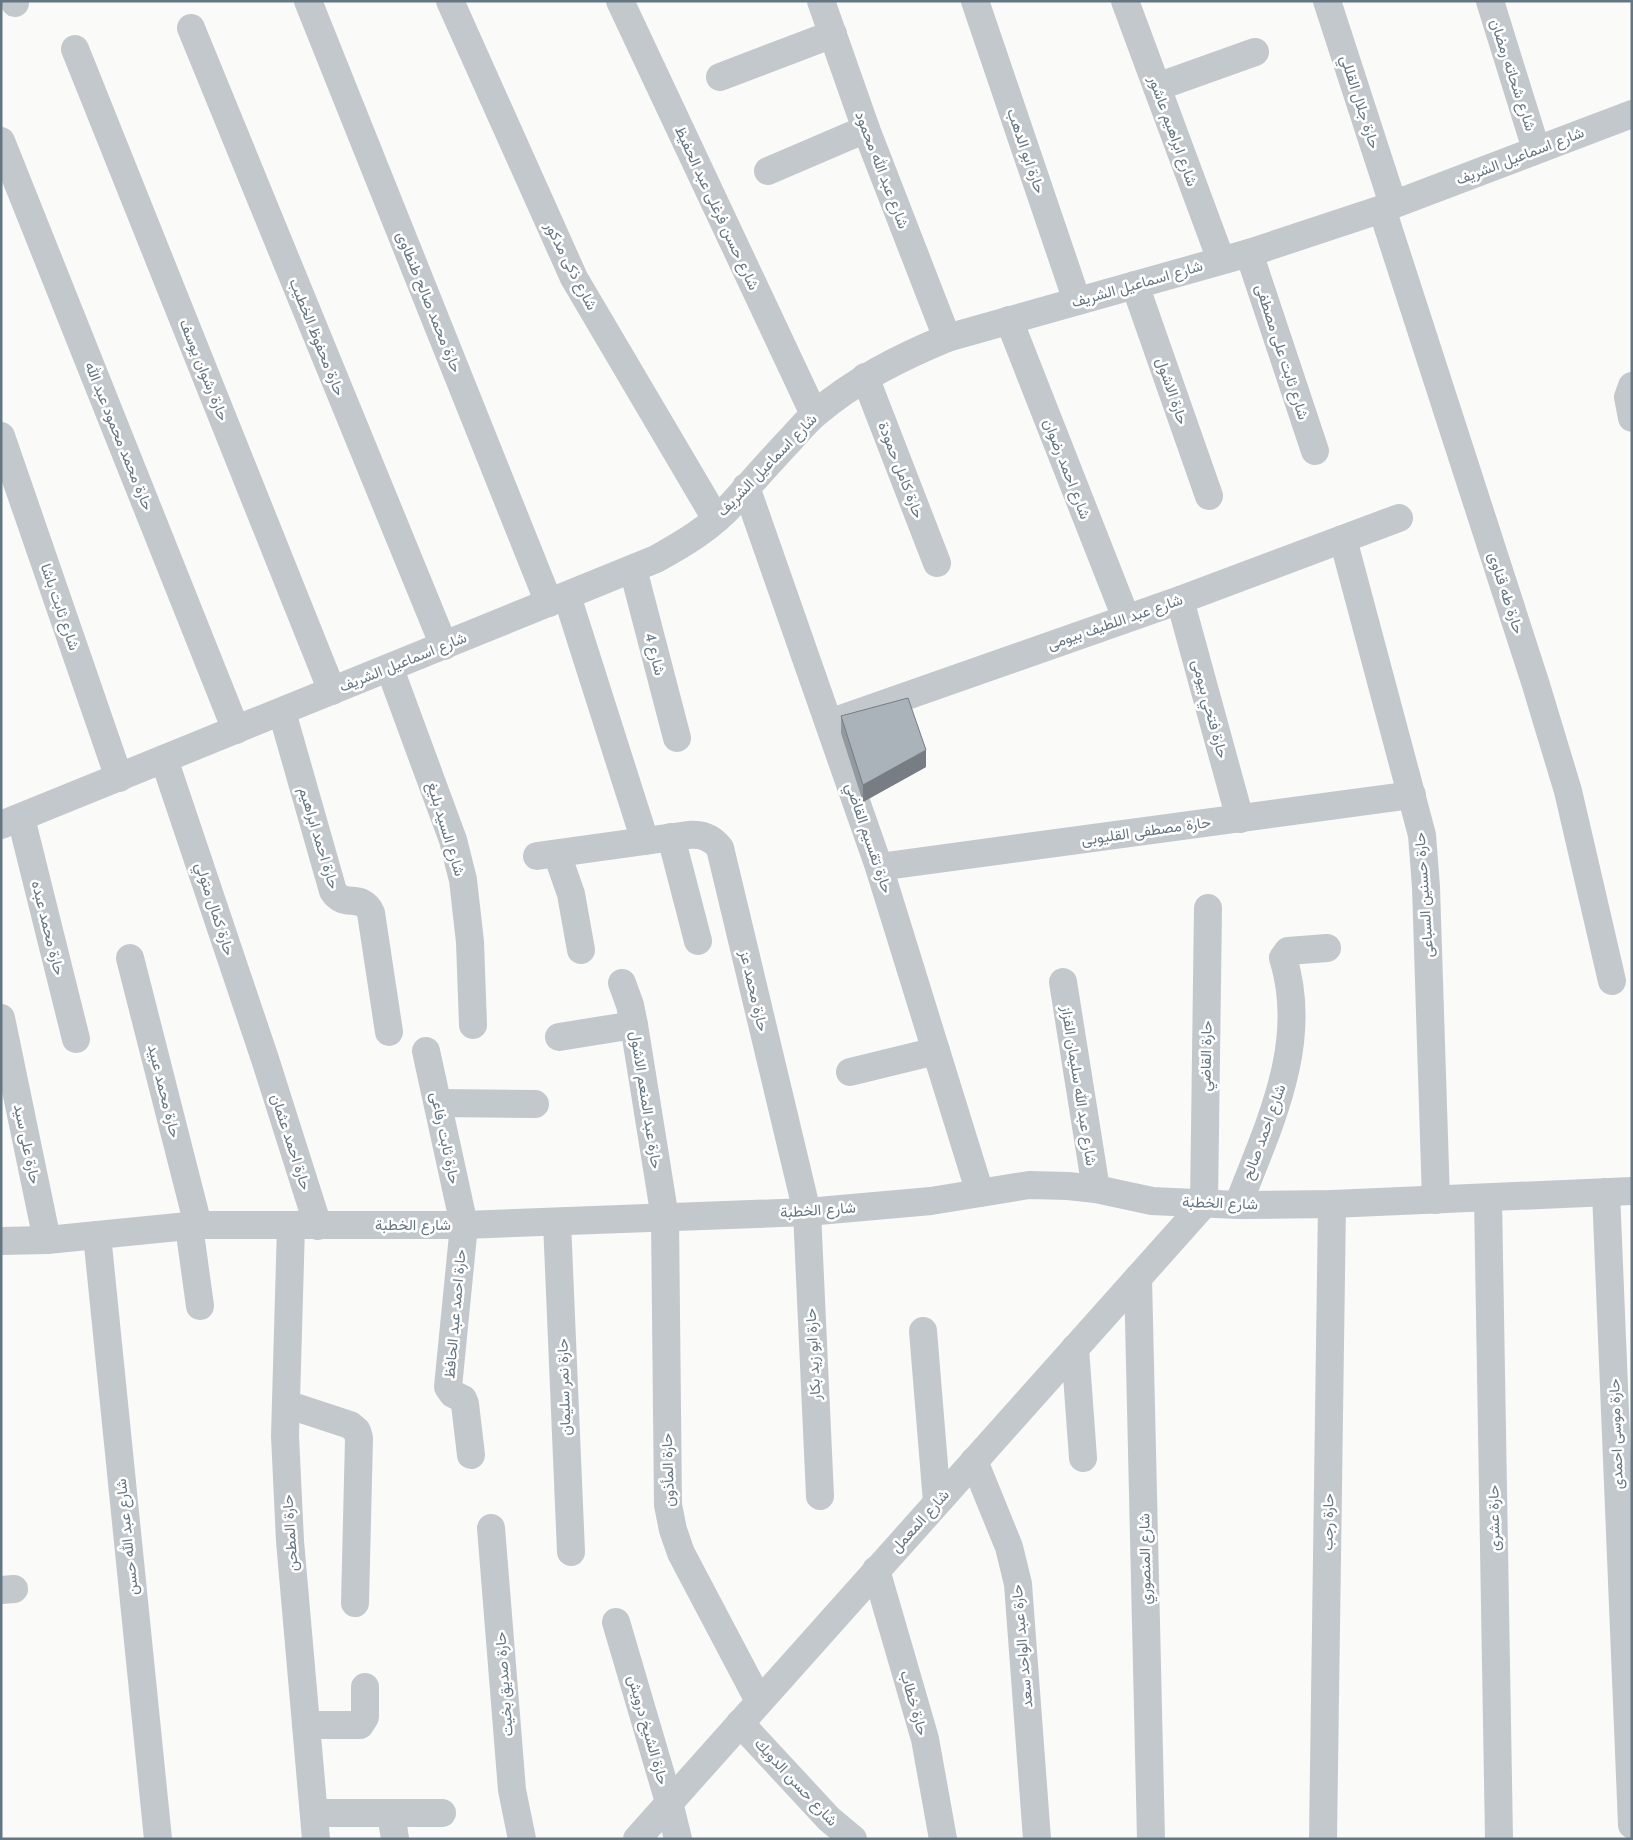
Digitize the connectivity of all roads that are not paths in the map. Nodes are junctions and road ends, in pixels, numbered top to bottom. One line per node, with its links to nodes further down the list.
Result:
1 (308, 1): 40 (street, حارة محمد صالح طنطاوى)
2 (450, 1): 36 (street, شارع ذكى مدكور)
3 (620, 1): 29 (street, شارع حسن فرغلى عبد الحفيظ)
4 (821, 1): 10 (street, شارع عبد الله محمود)
5 (975, 1): 24 (street, حارة ابو الدهب)
6 (1125, 1): 14 (street, شارع ابراهيم عاشور)
7 (1327, 1): 20 (street, حارة جلال القللي)
8 (1490, 1): 18 (street, شارع شحاته رمضان)
9 (191, 28): 43 (street, حارة محفوظ الخطيب)
10 (833, 34): 13 (street); 16 (street, شارع عبد الله محمود)
11 (75, 49): 45 (street, حارة رشوان يوسف)
12 (1255, 52): 14 (street)
13 (720, 77)
14 (1157, 88): 22 (street, شارع ابراهيم عاشور)
15 (1632, 114): 18 (street, شارع اسماعيل الشريف)
16 (866, 129): 19 (street); 26 (street, شارع عبد الله محمود)
17 (1, 141): 48 (street, حارة محمد محمود عبد الله)
18 (1536, 149): 20 (street, شارع اسماعيل الشريف)
19 (768, 171)
20 (1388, 206): 21 (street, شارع اسماعيل الشريف); 62 (street, حارة طه قناوى)
21 (1249, 253): 22 (street, شارع اسماعيل الشريف); 32 (street, شارع ثابت على مصطفى)
22 (1221, 260): 23 (street, شارع اسماعيل الشريف)
23 (1135, 285): 24 (street, شارع اسماعيل الشريف); 34 (street, حارة الاشول)
24 (1077, 301): 25 (street, شارع اسماعيل الشريف)
25 (1008, 320): 26 (street, شارع اسماعيل الشريف); 42 (street, شارع احمد رضوان)
26 (947, 338): 27 (street, شارع اسماعيل الشريف)
27 (865, 377): 29 (street, شارع اسماعيل الشريف); 38 (street, حارة كامل حمودة)
28 (1632, 386): 30 (street)
29 (814, 414): 33 (street, شارع اسماعيل الشريف)
30 (1632, 418)
31 (1, 436): 51 (street, شارع ثابت باشا)
32 (1315, 451)
33 (746, 487): 36 (street, شارع اسماعيل الشريف); 47 (street, حارة تقسيم القاضي)
34 (1209, 496)
35 (1399, 518): 37 (street, شارع عبد اللطيف بيومى)
36 (716, 519): 39 (street, شارع اسماعيل الشريف)
37 (1343, 539): 41 (street, شارع عبد اللطيف بيومى); 52 (street, حارة حسنين السباعى)
38 (938, 563)
39 (633, 569): 40 (street, شارع اسماعيل الشريف); 49 (street, شارع 4)
40 (558, 599): 43 (street, شارع اسماعيل الشريف); 55 (street)
41 (1180, 600): 42 (street, شارع عبد اللطيف بيومى); 53 (street, حارة فتحي بيومى)
42 (1126, 618): 47 (street, شارع عبد اللطيف بيومى)
43 (444, 646): 44 (street, شارع اسماعيل الشريف)
44 (390, 669): 45 (street, شارع اسماعيل الشريف); 66 (street, شارع السيد بليغ)
45 (332, 691): 46 (street, شارع اسماعيل الشريف)
46 (282, 712): 48 (street, شارع اسماعيل الشريف); 68 (street, حارة احمد ابراهيم)
47 (829, 723): 56 (street, حارة تقسيم القاضي)
48 (236, 730): 50 (street, شارع اسماعيل الشريف)
49 (676, 738)
50 (164, 759): 51 (street, شارع اسماعيل الشريف); 73 (street, حارة كمال متولي)
51 (119, 778): 54 (street, شارع اسماعيل الشريف)
52 (1412, 795): 53 (street, حارة مصطفى القليوبى); 81 (street, حارة حسنين السباعى)
53 (1240, 819): 56 (street, حارة مصطفى القليوبى)
54 (7, 822): 70 (street, حارة محمد عبده)
55 (658, 839): 58 (street); 60 (street, حارة محمد عز); 85 (street, حارة محمد عز)
56 (879, 868): 72 (street, حارة تقسيم القاضي)
57 (1208, 908): 82 (street, حارة القاضي)
58 (698, 941)
59 (1327, 948): 83 (street, شارع احمد صالح)
60 (581, 950)
61 (130, 958): 88 (street, حارة محمد عبيد)
62 (1612, 981)
63 (1063, 982): 77 (street, شارع عبد الله سليمان القزاز)
64 (622, 983): 67 (street, حارة عبد المنعم الاشول)
65 (1, 1018): 92 (street, حارة على سيد)
66 (473, 1025)
67 (634, 1025): 69 (street); 86 (street, حارة عبد المنعم الاشول)
68 (389, 1032)
69 (560, 1036)
70 (76, 1039)
71 (426, 1051): 75 (street, حارة ثابت رفاعى)
72 (936, 1051): 74 (street); 79 (street, حارة تقسيم القاضي)
73 (265, 1059): 90 (street, حارة احمد عثمان)
74 (850, 1072)
75 (438, 1103): 76 (street); 89 (street, حارة ثابت رفاعى)
76 (535, 1104)
77 (1096, 1189): 79 (street, شارع الخطبة); 82 (street, شارع الخطبة)
78 (1619, 1192): 80 (street, شارع الخطبة); 115 (street, حارة موسى احمدى)
79 (980, 1193): 85 (street, شارع الخطبة)
80 (1488, 1198): 81 (street, شارع الخطبة); 127 (street, حارة عشرى)
81 (1436, 1200): 84 (street, شارع الخطبة)
82 (1204, 1204): 83 (street, شارع الخطبة); 94 (street, شارع المعمل)
83 (1238, 1204): 84 (street, شارع الخطبة)
84 (1332, 1204): 126 (street, حارة رجب)
85 (807, 1212): 86 (street, شارع الخطبة); 102 (street, حارة ابو زيد بكار)
86 (666, 1218): 87 (street, شارع الخطبة); 110 (street, حارة المأذون)
87 (557, 1222): 89 (street, شارع الخطبة); 105 (street, حارة نمر سليمان)
88 (194, 1225): 90 (street, شارع الخطبة); 91 (street, شارع الخطبة); 95 (street, حارة محمد عبيد)
89 (464, 1225): 90 (street, شارع الخطبة); 99 (street, حارة احمد عبد الحافظ)
90 (304, 1226): 98 (street, حارة المطحن)
91 (97, 1235): 92 (street, شارع الخطبة); 118 (street, شارع عبد الله حسن)
92 (47, 1240): 93 (street, شارع الخطبة)
93 (1, 1242)
94 (1138, 1278): 97 (street, شارع المعمل); 125 (street, شارع المنصوري)
95 (200, 1306)
96 (924, 1331): 103 (street)
97 (1075, 1348): 100 (street); 101 (street, شارع المعمل)
98 (286, 1404): 107 (street); 112 (street, حارة المطحن)
99 (471, 1455)
100 (1083, 1458)
101 (974, 1461): 103 (street, شارع المعمل); 124 (street, حارة عبد الواحد سعد)
102 (820, 1496)
103 (937, 1502): 106 (street, شارع المعمل)
104 (491, 1528): 119 (street, حارة صديق بخيت)
105 (570, 1552)
106 (876, 1570): 110 (street, شارع المعمل); 123 (street, حارة خطاب)
107 (355, 1603)
108 (616, 1622): 113 (street, حارة الشيخ درويش)
109 (364, 1687): 112 (street)
110 (759, 1701): 111 (street, شارع المعمل)
111 (740, 1723): 113 (street, شارع المعمل); 122 (street, شارع حسن الدويك)
112 (306, 1725): 116 (street, حارة المطحن)
113 (669, 1802): 120 (street, شارع المعمل); 121 (street, حارة الشيخ درويش)
114 (442, 1813): 117 (street)
115 (1632, 1825)
116 (315, 1826): 117 (street)
117 (393, 1826)
118 (158, 1839)
119 (522, 1839)
120 (637, 1839)
121 (678, 1839)
122 (853, 1839)
123 (943, 1839)
124 (1037, 1839)
125 (1151, 1839)
126 (1323, 1839)
127 (1499, 1839)

